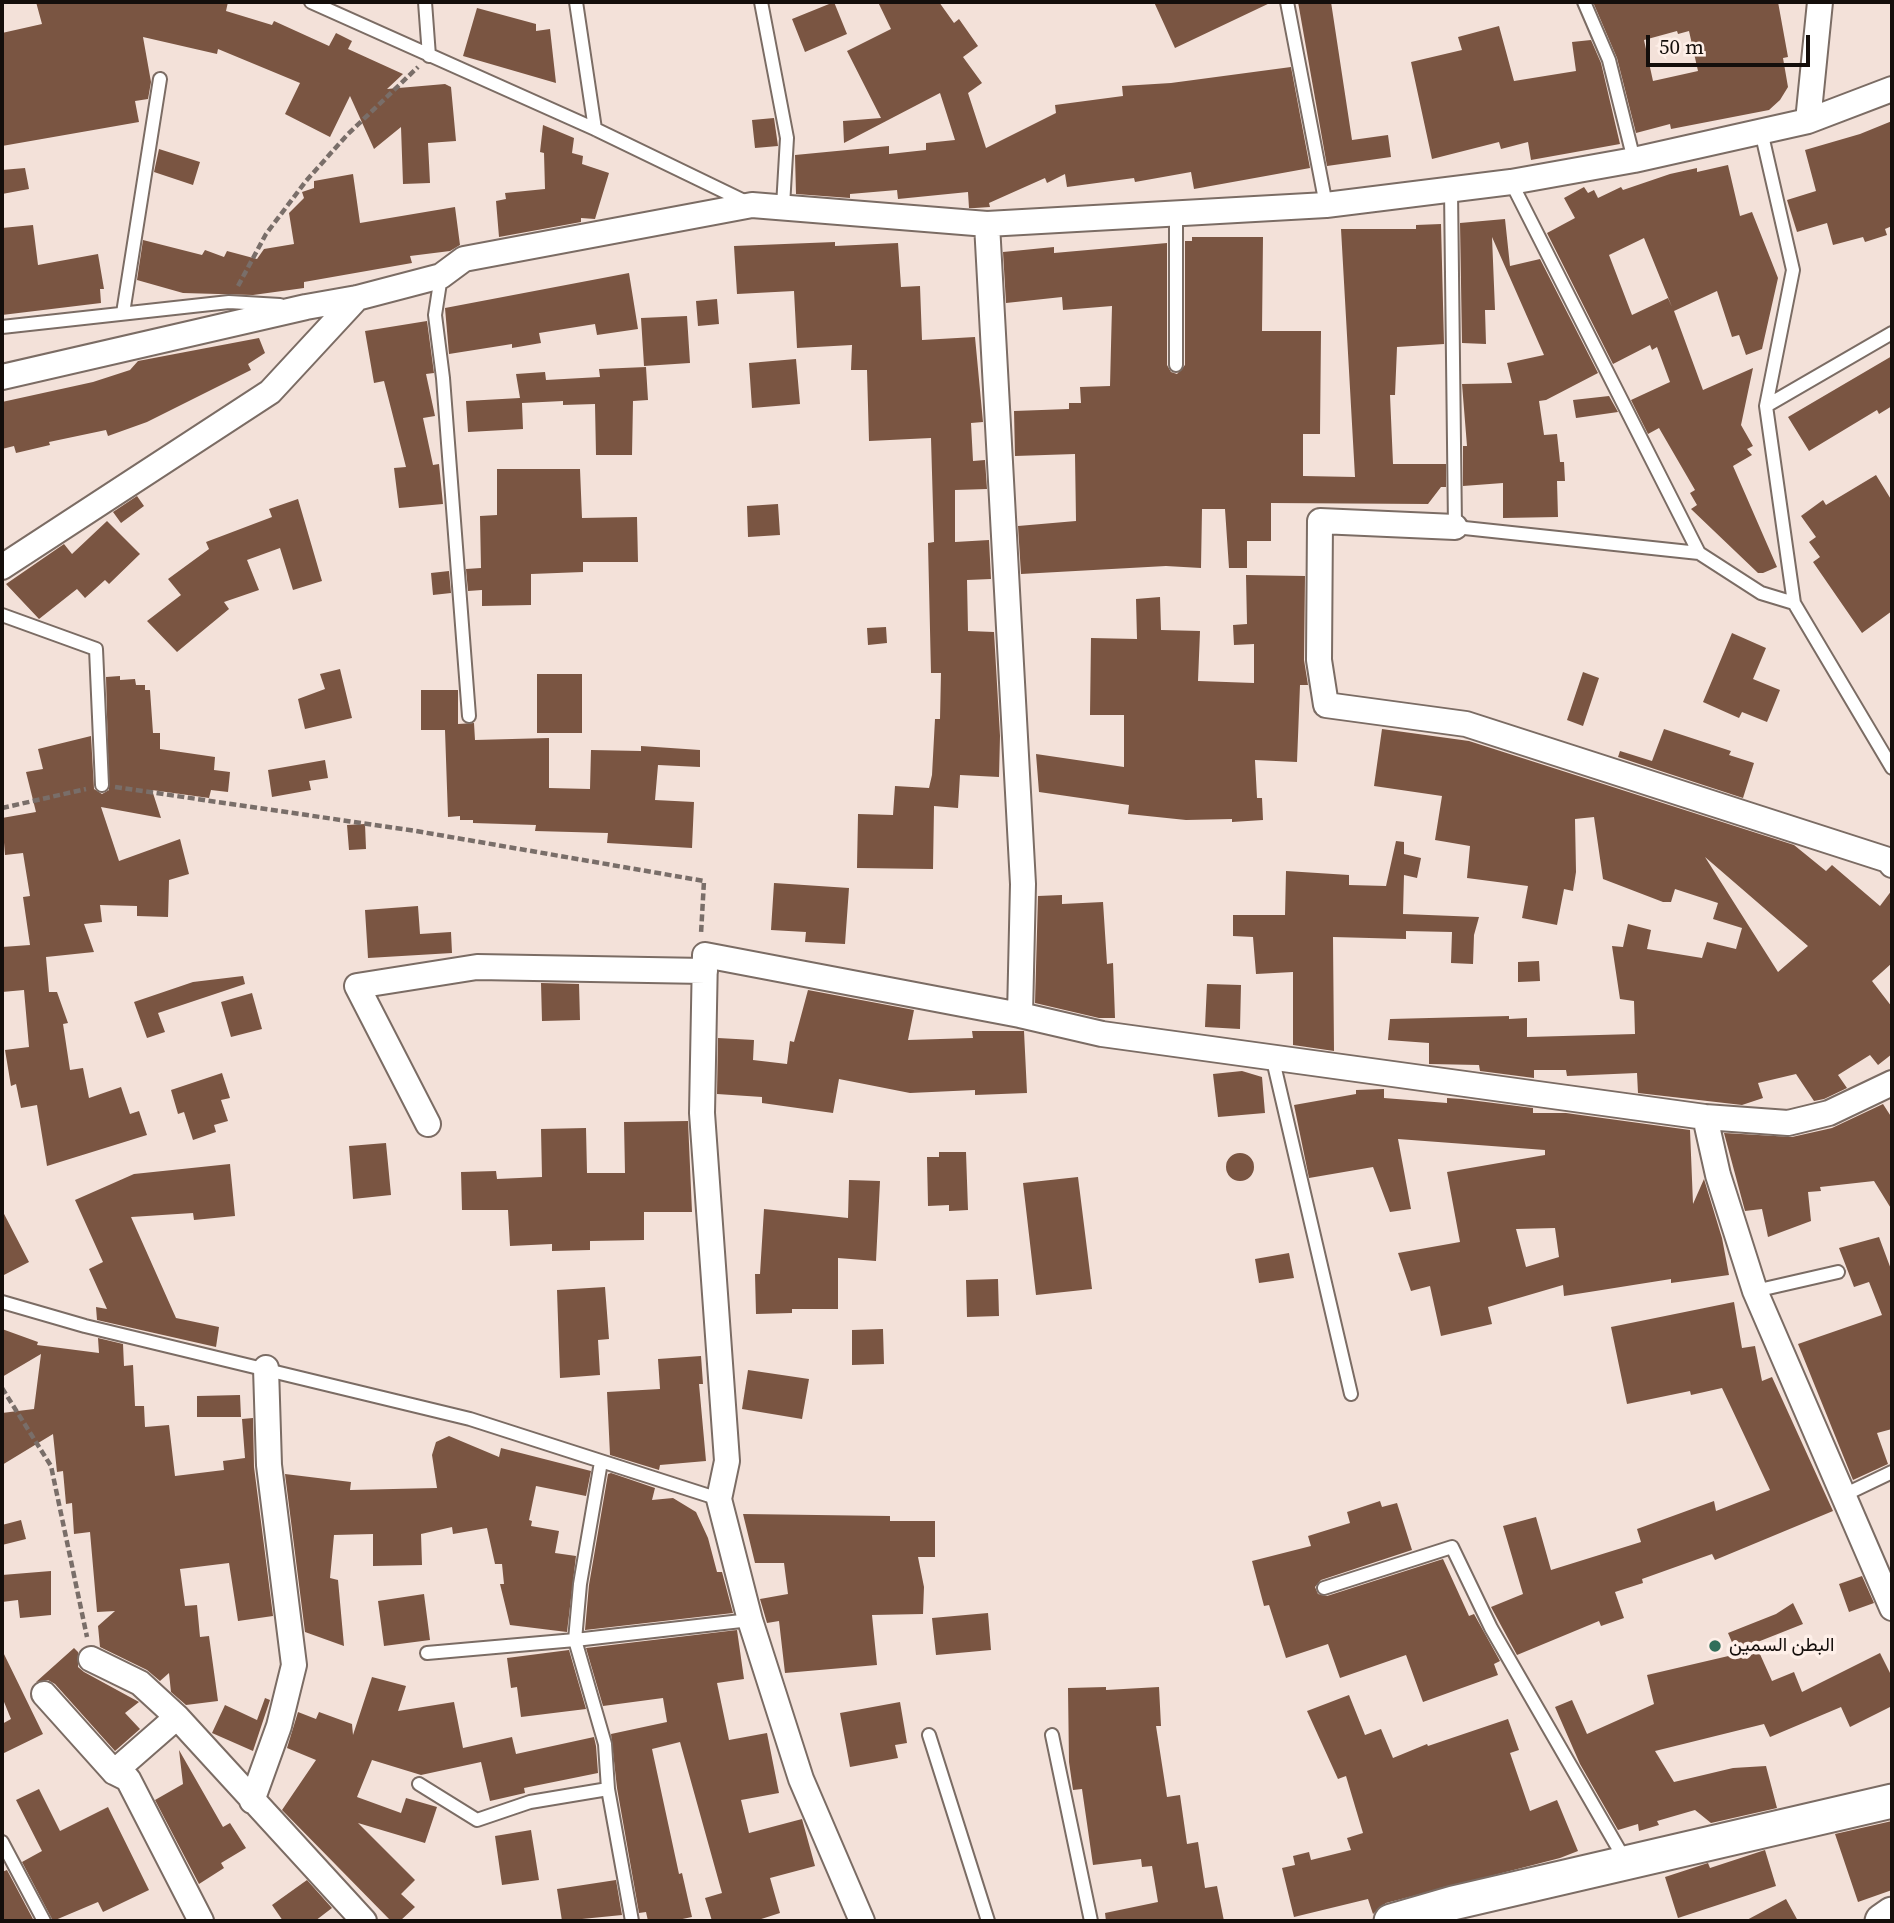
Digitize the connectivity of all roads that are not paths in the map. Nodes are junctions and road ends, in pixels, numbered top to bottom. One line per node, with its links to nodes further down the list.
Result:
1 (311, 2): 8 (lane)
2 (425, 2): 8 (lane)
3 (576, 2): 12 (lane)
4 (761, 2): 19 (lane)
5 (1287, 2): 18 (lane)
6 (1584, 2): 14 (lane)
7 (1820, 2): 11 (street)
8 (429, 56): 12 (lane)
9 (160, 79): 25 (lane)
10 (1892, 89): 11 (street)
11 (1808, 121): 13 (street)
12 (595, 129): 17 (lane)
13 (1761, 131): 14 (street); 30 (lane)
14 (1634, 160): 15 (street)
15 (1511, 182): 16 (street); 32 (lane)
16 (1451, 190): 18 (street); 31 (lane)
17 (752, 205): 19 (street); 22 (street)
18 (1326, 205): 20 (street)
19 (783, 206): 21 (street)
20 (1175, 211): 21 (street); 28 (lane)
21 (987, 224): 41 (street)
22 (440, 276): 23 (street); 36 (lane)
23 (358, 298): 24 (street); 33 (street)
24 (306, 307): 25 (lane); 29 (street)
25 (123, 313): 26 (lane)
26 (2, 327)
27 (1892, 333): 30 (lane)
28 (1176, 365)
29 (2, 377)
30 (1766, 406): 34 (lane)
31 (1455, 527): 32 (lane); 39 (street)
32 (1699, 553): 34 (lane)
33 (2, 567)
34 (1794, 603): 37 (lane)
35 (2, 615): 38 (lane)
36 (469, 716)
37 (1892, 768)
38 (102, 785)
39 (1892, 865)
40 (705, 963): 41 (street); 45 (street); 54 (street)
41 (1020, 1015): 42 (street)
42 (1272, 1056): 44 (street); 50 (lane)
43 (1891, 1086): 44 (street)
44 (1705, 1117): 47 (street)
45 (428, 1124)
46 (1838, 1272): 47 (lane)
47 (1755, 1292): 53 (street)
48 (2, 1302): 49 (lane)
49 (266, 1368): 51 (lane); 68 (street)
50 (1351, 1394)
51 (601, 1462): 54 (lane); 58 (lane)
52 (1892, 1472): 53 (lane)
53 (1844, 1495): 56 (street)
54 (719, 1499): 57 (street)
55 (1324, 1588): 71 (lane)
56 (1892, 1608)
57 (750, 1620): 58 (lane); 77 (street)
58 (575, 1640): 59 (lane); 67 (lane)
59 (427, 1653)
60 (91, 1659): 62 (street)
61 (44, 1694): 65 (street)
62 (177, 1717): 65 (street); 68 (street)
63 (929, 1735): 78 (lane)
64 (1052, 1735): 79 (lane)
65 (114, 1772): 74 (street)
66 (418, 1783): 67 (lane)
67 (608, 1790): 76 (lane)
68 (251, 1801): 75 (street)
69 (1892, 1801): 71 (street)
70 (2, 1842): 73 (lane)
71 (1628, 1864): 80 (street)
72 (1892, 1914): 81 (street)
73 (44, 1921)
74 (201, 1921)
75 (364, 1921)
76 (632, 1921)
77 (862, 1921)
78 (988, 1921)
79 (1091, 1921)
80 (1391, 1921)
81 (1882, 1921)

